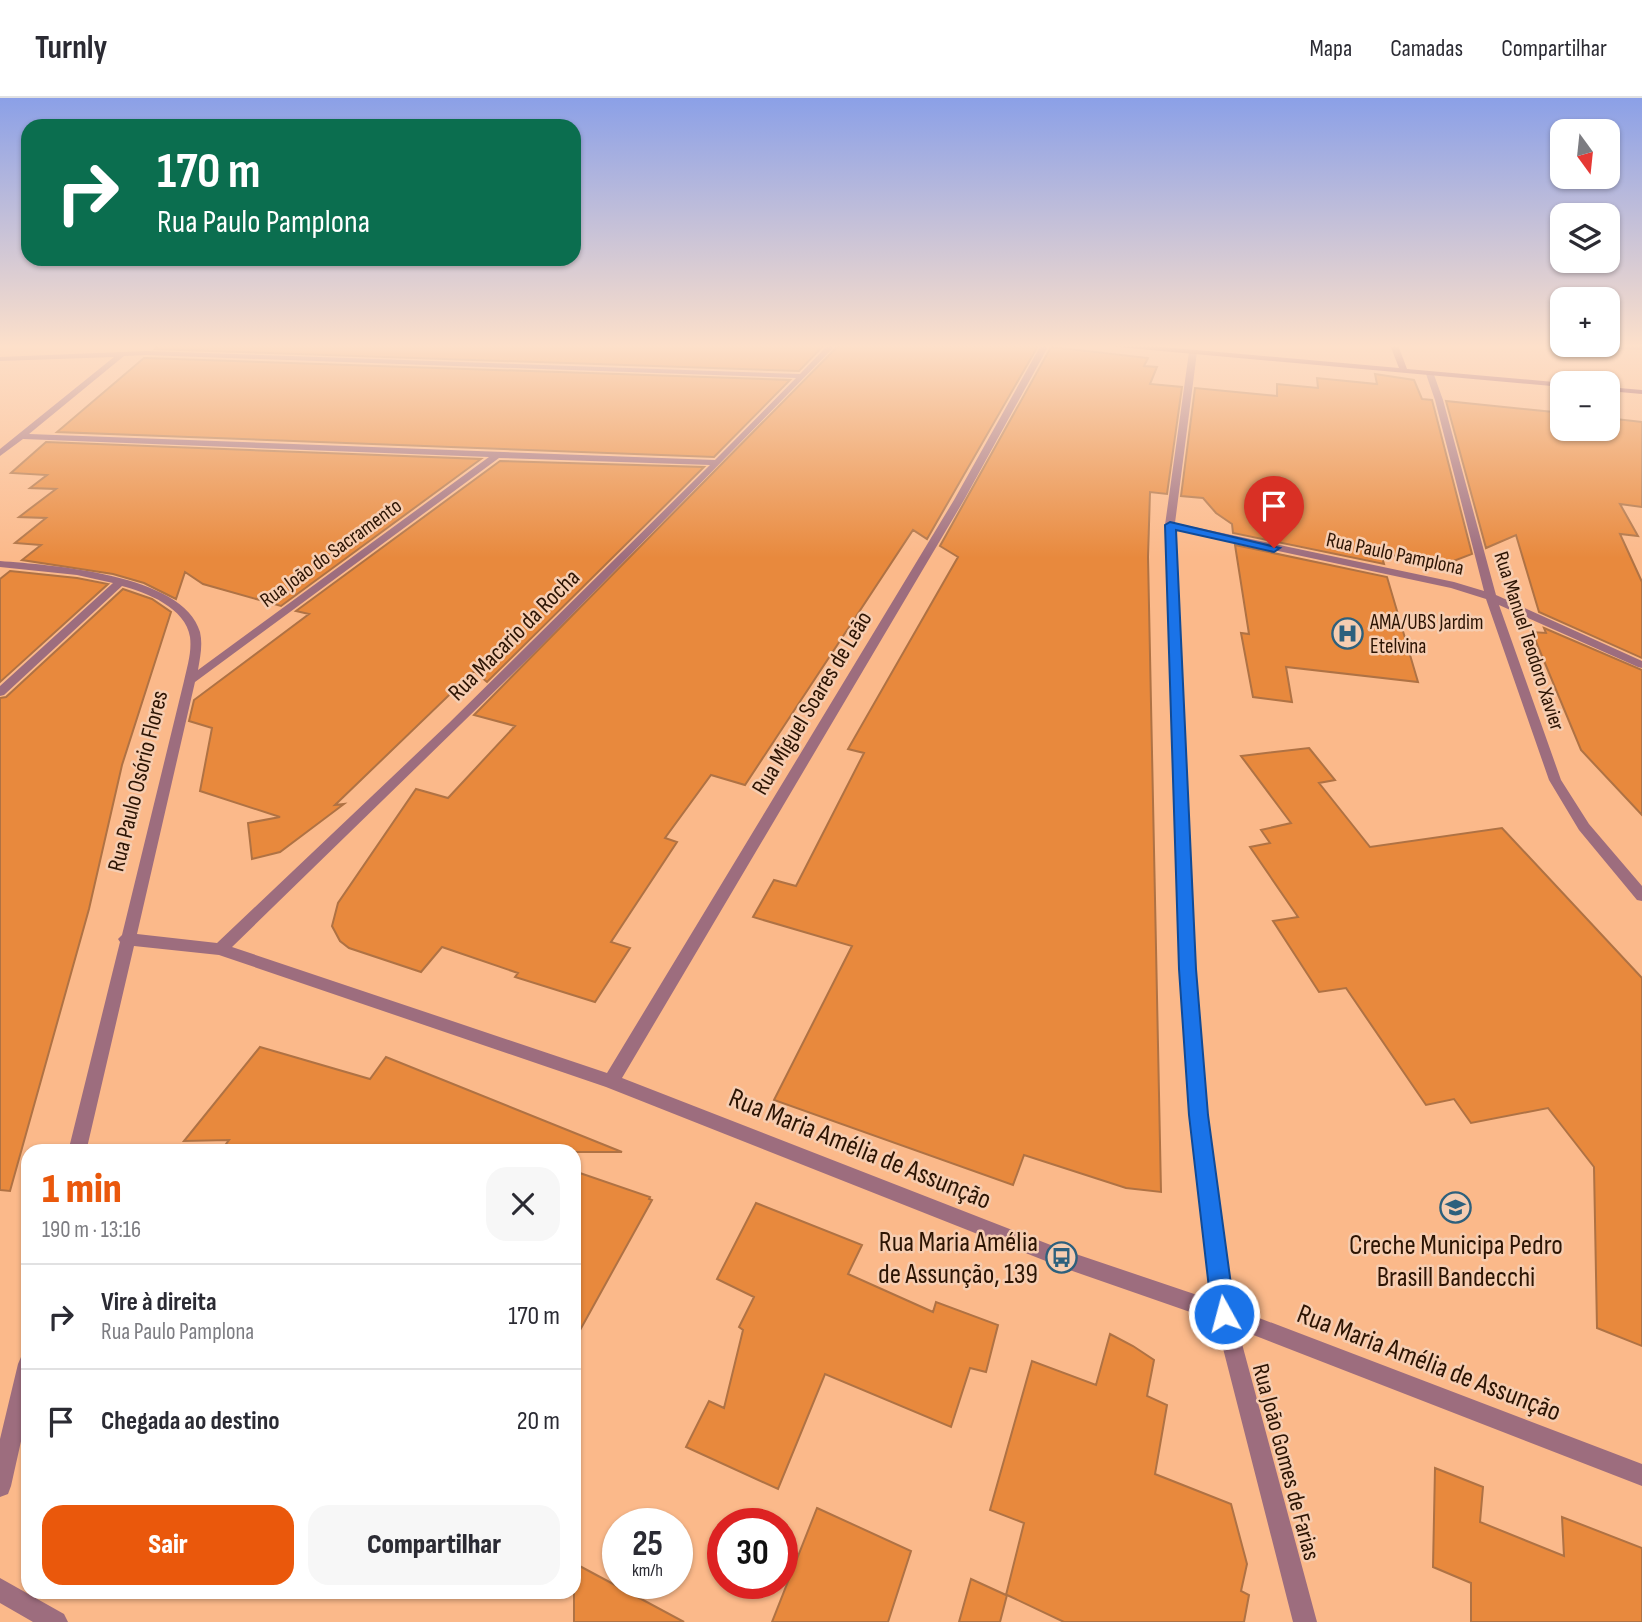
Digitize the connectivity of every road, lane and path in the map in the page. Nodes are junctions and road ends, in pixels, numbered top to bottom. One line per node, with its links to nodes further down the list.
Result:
1 (45, 416): 6 (street)
2 (763, 416): 9 (street, Rua Macario da Rocha)
3 (1006, 416): 20 (street, Rua Miguel Soares de Leão)
4 (1184, 416): 10 (street, Rua João Gomes de Farias)
5 (1443, 416): 13 (street, Rua Manuel Teodoro Xavier)
6 (21, 436): 7 (street); 8 (street)
7 (0, 453)
8 (496, 456): 9 (street); 15 (street, Rua João do Sacramento)
9 (717, 463): 19 (street, Rua Macario da Rocha)
10 (1170, 525): 13 (street, Rua Paulo Pamplona); 22 (street, Rua João Gomes de Farias)
11 (0, 564): 12 (street, Rua Paulo Osório Flores)
12 (120, 582): 15 (street, Rua Paulo Osório Flores); 16 (street)
13 (1491, 597): 14 (street, Rua Paulo Pamplona); 17 (street, Rua Manuel Teodoro Xavier)
14 (1642, 665)
15 (190, 681): 18 (street, Rua Paulo Osório Flores)
16 (0, 692)
17 (1642, 896)
18 (125, 939): 19 (street, Rua Maria Amélia de Assunção); 21 (street, Rua Paulo Osório Flores)
19 (220, 949): 20 (street, Rua Maria Amélia de Assunção)
20 (611, 1081): 22 (street, Rua Maria Amélia de Assunção)
21 (79, 1144)
22 (1224, 1314): 24 (street, Rua Maria Amélia de Assunção); 28 (street, Rua João Gomes de Farias)
23 (21, 1394): 25 (street)
24 (1642, 1475)
25 (0, 1486)
26 (0, 1590): 27 (street)
27 (57, 1622)
28 (1305, 1622)

